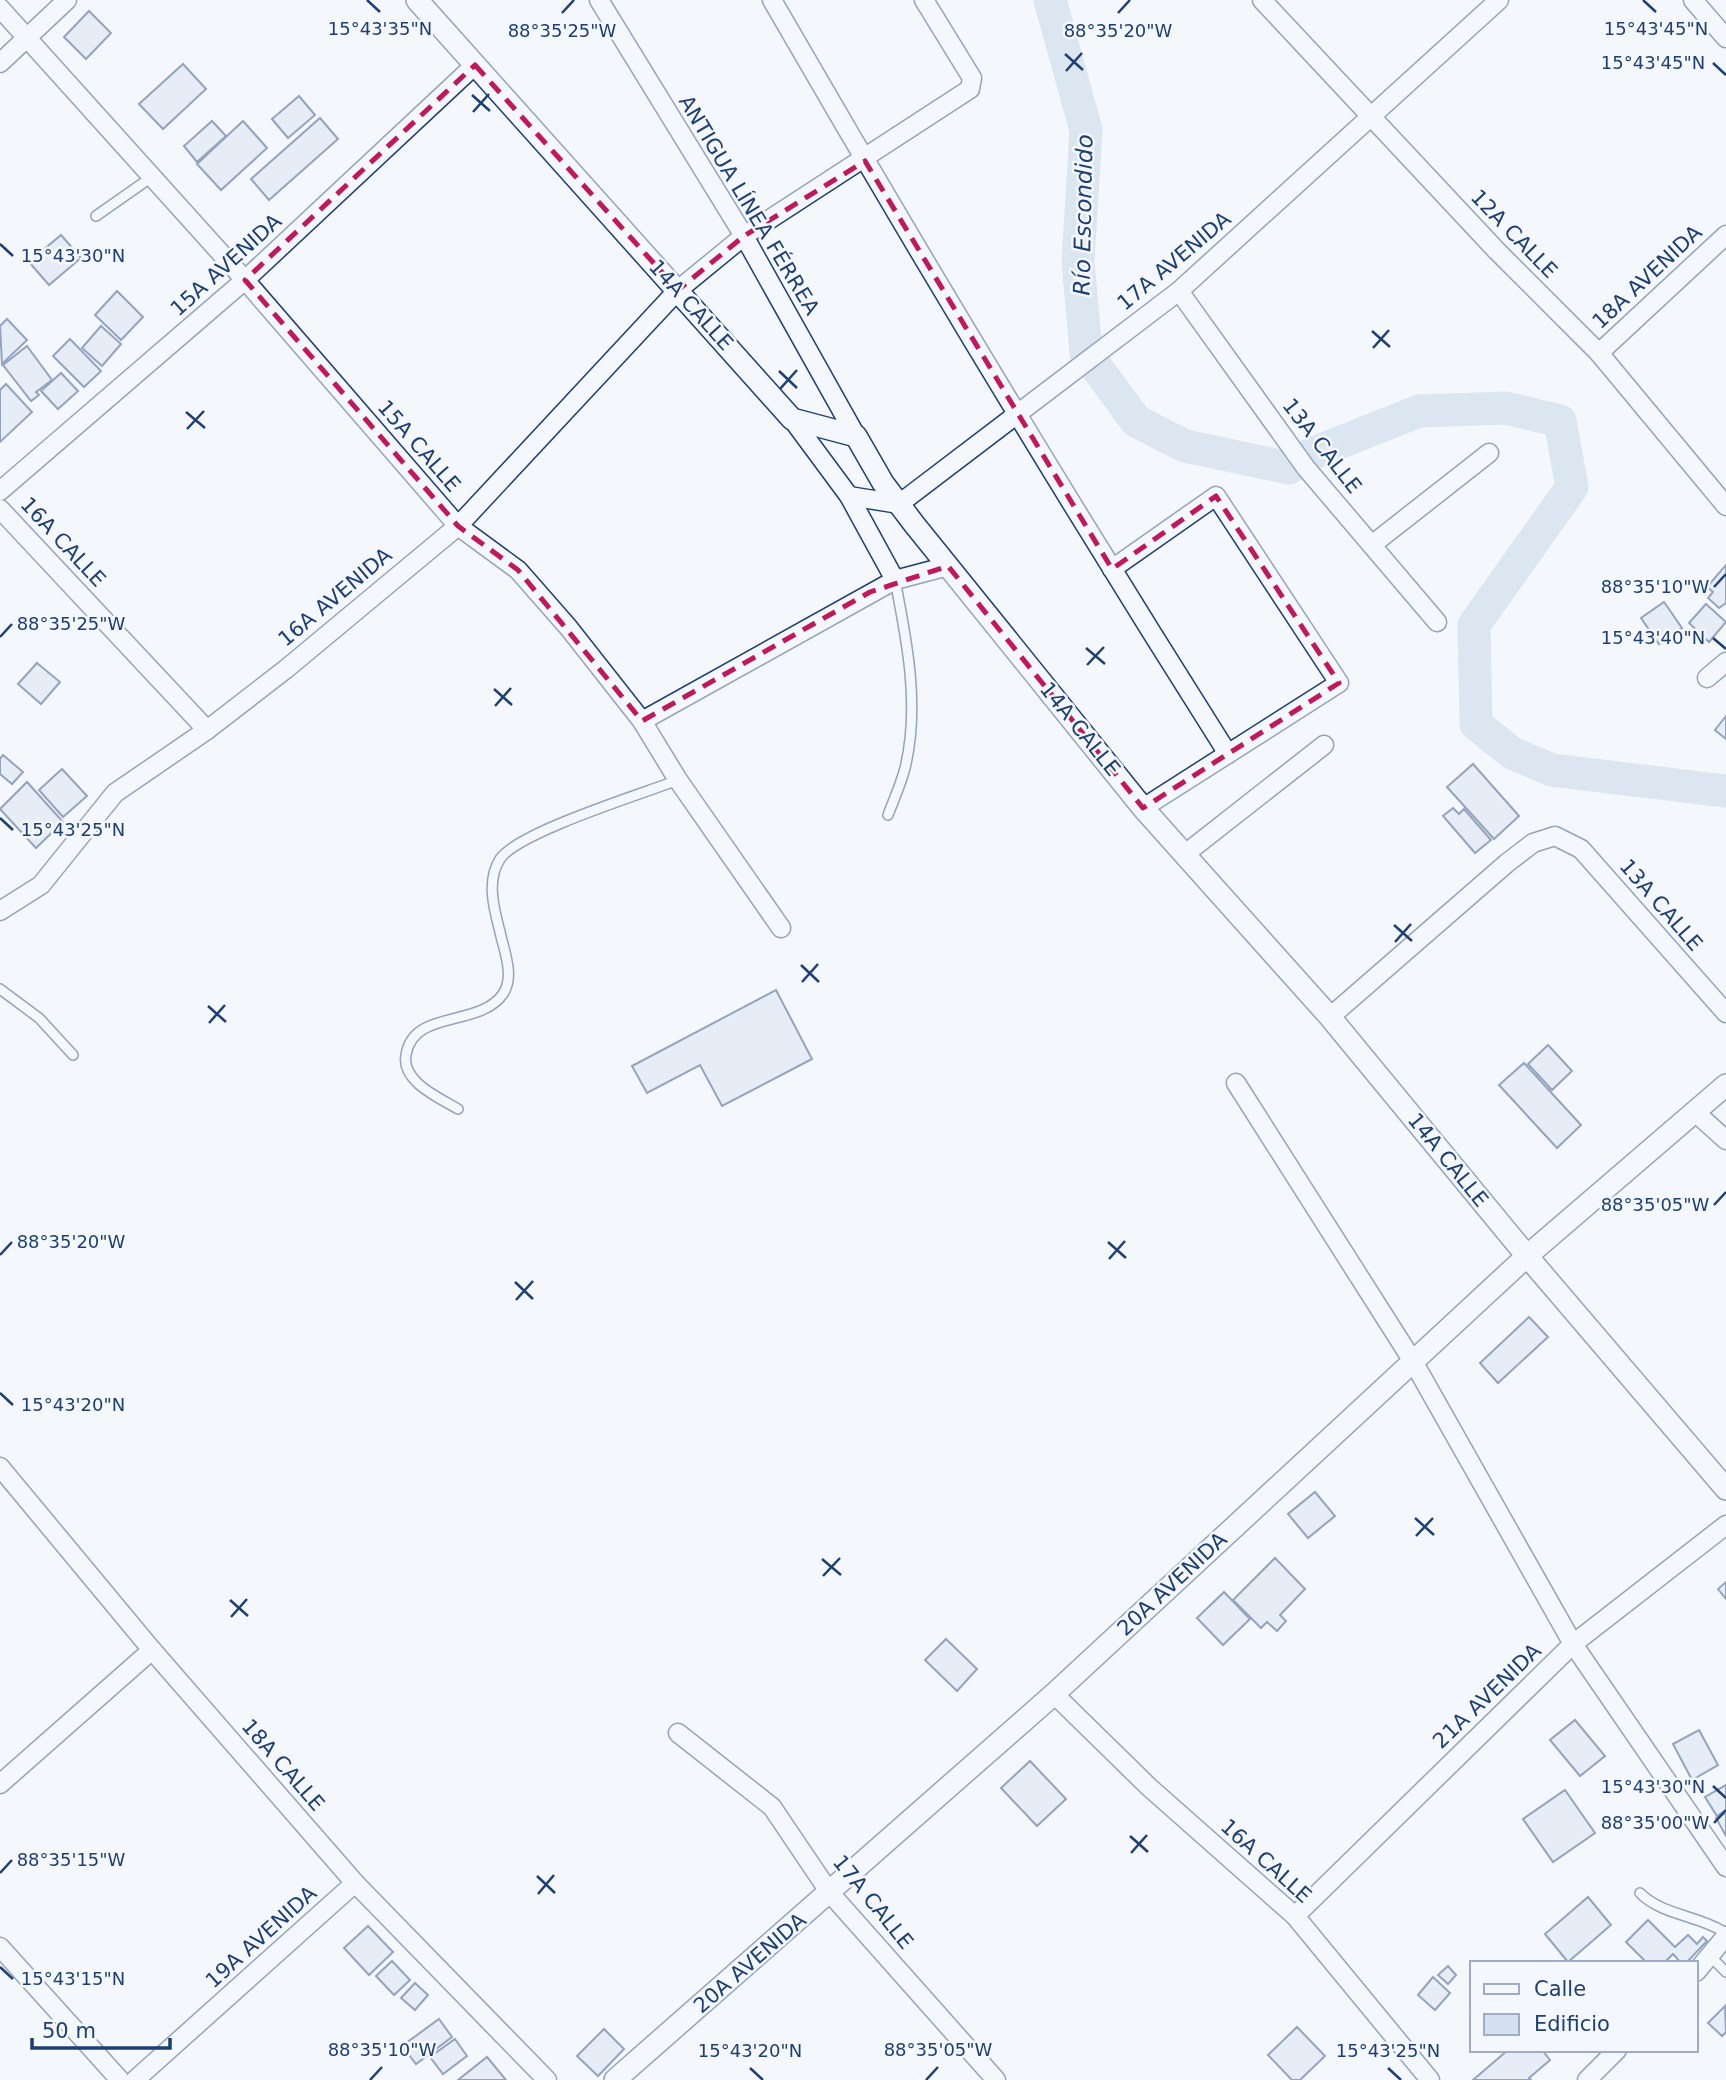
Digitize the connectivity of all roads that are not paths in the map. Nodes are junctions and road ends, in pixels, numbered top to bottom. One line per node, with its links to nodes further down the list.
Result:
1 (66, 0): 10 (street)
2 (417, 0): 13 (street, 14A CALLE)
3 (599, 0): 19 (street, ANTIGUA LÍNEA FÉRREA)
4 (772, 0): 15 (street)
5 (924, 0): 15 (street, 16A AVENIDA)
6 (1262, 0): 14 (street, 12A CALLE)
7 (1499, 0): 14 (street, 17A AVENIDA)
8 (1693, 0): 11 (street)
9 (0, 8): 10 (street, 15A CALLE)
10 (29, 38): 12 (street); 16 (street, 15A CALLE)
11 (1726, 38)
12 (0, 63)
13 (475, 65): 20 (street, 15A AVENIDA); 21 (street, 14A CALLE)
14 (1371, 116): 22 (street, 17A AVENIDA); 23 (street, 12A CALLE)
15 (865, 161): 19 (street, 16A AVENIDA); 24 (street)
16 (153, 176): 17 (lane); 20 (street, 15A CALLE)
17 (96, 216)
18 (1726, 235): 23 (street, 18A AVENIDA)
19 (744, 236): 21 (street, 16A AVENIDA); 26 (street, ANTIGUA LÍNEA FÉRREA)
20 (245, 280): 28 (street, 15A AVENIDA); 33 (street, 15A CALLE)
21 (678, 290): 25 (street, 14A CALLE); 33 (street, 16A AVENIDA)
22 (1179, 291): 24 (street, 17A AVENIDA); 34 (street, 13A CALLE)
23 (1599, 353): 31 (street, 12A CALLE)
24 (1018, 411): 30 (street, 17A AVENIDA); 36 (street)
25 (792, 419): 26 (street); 29 (street)
26 (856, 436): 30 (street, 14A CALLE)
27 (1489, 453): 34 (street)
28 (0, 491)
29 (849, 496): 30 (street); 37 (street)
30 (899, 504): 35 (street, 14A CALLE)
31 (1726, 506)
32 (0, 509): 42 (street, 16A CALLE)
33 (457, 526): 41 (street, 15A CALLE); 42 (street, 16A AVENIDA)
34 (1373, 544): 38 (street, 13A CALLE)
35 (948, 565): 37 (street); 46 (street, 14A CALLE)
36 (1112, 569): 44 (street); 44 (street)
37 (895, 580): 41 (street); 47 (lane)
38 (1437, 622)
39 (1726, 662): 40 (street)
40 (1707, 678)
41 (642, 721): 45 (street, 15A CALLE)
42 (207, 730): 49 (street, 16A AVENIDA)
43 (1324, 745): 48 (street)
44 (1228, 754): 46 (street)
45 (678, 780): 50 (street, 15A CALLE); 57 (lane)
46 (1143, 808): 48 (street, 14A CALLE)
47 (888, 815)
48 (1185, 854): 53 (street, 14A CALLE)
49 (0, 911)
50 (781, 928)
51 (0, 989): 54 (lane)
52 (1726, 1013): 53 (street, 13A CALLE)
53 (1330, 1017): 60 (street, 14A CALLE)
54 (73, 1055)
55 (1236, 1083): 61 (street)
56 (1726, 1085): 58 (street, 20A AVENIDA)
57 (458, 1109)
58 (1696, 1113): 59 (street); 60 (street, 20A AVENIDA)
59 (1726, 1140)
60 (1527, 1256): 61 (street, 20A AVENIDA); 63 (street, 14A CALLE)
61 (1414, 1363): 65 (street); 67 (street, 20A AVENIDA)
62 (0, 1467): 66 (street, 18A CALLE)
63 (1726, 1489)
64 (1726, 1525): 65 (street, 21A AVENIDA)
65 (1573, 1644): 70 (street); 74 (street, 21A AVENIDA)
66 (152, 1650): 69 (street); 71 (street, 18A CALLE)
67 (1054, 1694): 72 (street, 20A AVENIDA); 74 (street, 16A CALLE)
68 (678, 1733): 72 (street, 17A CALLE)
69 (0, 1784)
70 (1726, 1867)
71 (355, 1883): 82 (street, 19A AVENIDA); 83 (street, 18A CALLE)
72 (830, 1893): 84 (street, 20A AVENIDA); 85 (street, 17A CALLE)
73 (1640, 1893): 75 (lane)
74 (1295, 1916): 86 (street, 16A CALLE)
75 (1726, 1935): 77 (street)
76 (0, 1947): 81 (street)
77 (1711, 1957): 78 (street); 79 (lane)
78 (1698, 1970)
79 (1726, 1972)
80 (1615, 2052): 87 (street)
81 (120, 2080)
82 (135, 2080)
83 (547, 2080)
84 (615, 2080)
85 (996, 2080)
86 (1430, 2080)
87 (1587, 2080)

